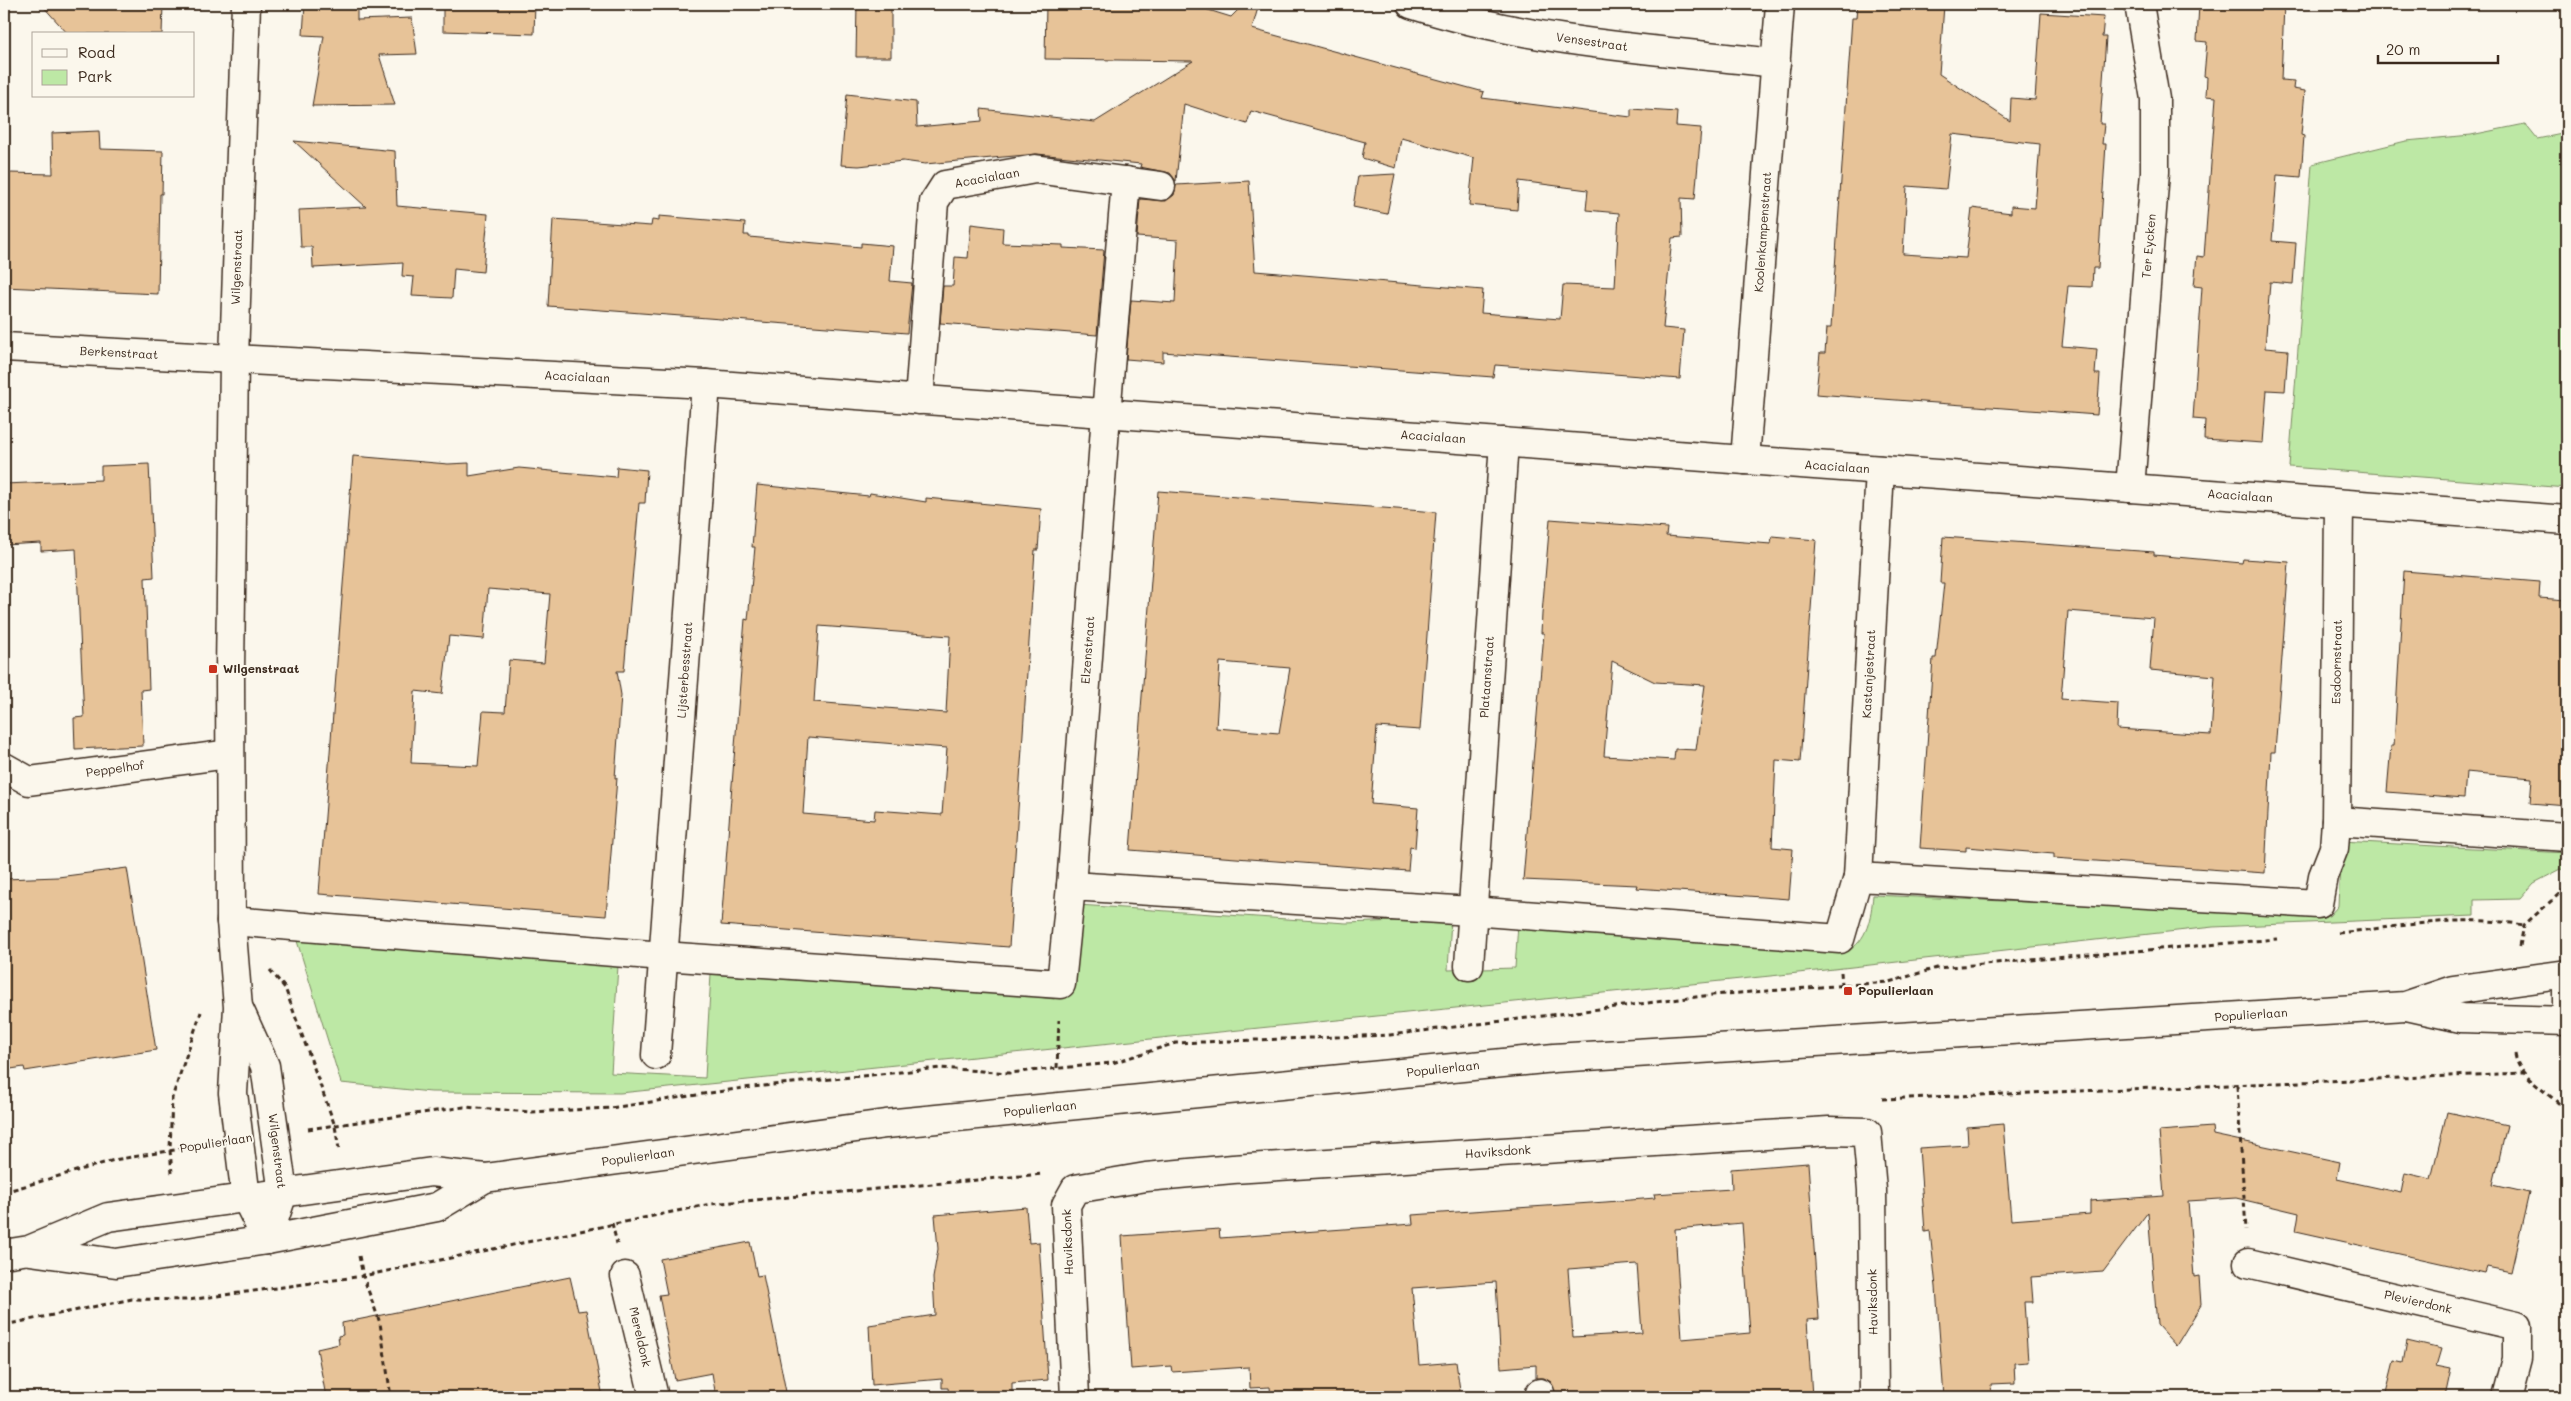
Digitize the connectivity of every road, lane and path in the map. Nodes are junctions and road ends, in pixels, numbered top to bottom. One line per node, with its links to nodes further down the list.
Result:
1 (246, 4): 9 (street, Wilgenstraat)
2 (1411, 4): 5 (street, Vensestraat)
3 (1780, 4): 5 (street, Koolenkampenstraat)
4 (2139, 4): 16 (street, Ter Eycken)
5 (1776, 63): 14 (street, Koolenkampenstraat)
6 (1126, 181): 7 (street, Acacialaan); 11 (street, Acacialaan); 12 (street)
7 (1161, 186)
8 (4, 347): 9 (street, Berkenstraat)
9 (234, 359): 10 (street, Acacialaan); 19 (street, Wilgenstraat)
10 (706, 384): 11 (street, Acacialaan); 30 (street, Lijsterbesstraat)
11 (920, 400): 12 (street, Acacialaan)
12 (1106, 414): 13 (street, Acacialaan); 24 (street, Elzenstraat)
13 (1504, 442): 14 (street, Acacialaan); 25 (street, Plataanstraat)
14 (1745, 460): 15 (street, Acacialaan)
15 (1880, 470): 16 (street, Acacialaan); 23 (street, Kastanjestraat)
16 (2130, 488): 17 (street, Acacialaan)
17 (2339, 504): 18 (street, Acacialaan); 21 (street, Esdoornstraat)
18 (2567, 520)
19 (229, 754): 20 (street, Peppelhof); 26 (street, Wilgenstraat)
20 (4, 767)
21 (2336, 821): 22 (street); 23 (street)
22 (2567, 837)
23 (1858, 877): 25 (street)
24 (1071, 886): 25 (street); 34 (street)
25 (1471, 911): 32 (street, Plataanstraat)
26 (230, 921): 30 (street); 38 (street, Wilgenstraat)
27 (2524, 925): 28 (path)
28 (2333, 934)
29 (2284, 938): 41 (path)
30 (663, 956): 34 (street); 40 (street, Lijsterbesstraat)
31 (267, 966): 43 (path)
32 (1469, 966)
33 (2567, 974): 37 (street, Populierlaan)
34 (1061, 984): 41 (path)
35 (2567, 987): 39 (street)
36 (203, 1005): 46 (path)
37 (2405, 1006): 39 (street, Populierlaan); 47 (street, Populierlaan)
38 (238, 1007): 44 (street, Wilgenstraat); 45 (street, Wilgenstraat)
39 (2567, 1021)
40 (656, 1055)
41 (1057, 1068): 43 (path)
42 (2237, 1086): 53 (path)
43 (335, 1126): 44 (path)
44 (275, 1132): 49 (street, Wilgenstraat)
45 (238, 1140): 46 (path, Populierlaan); 50 (street, Wilgenstraat)
46 (170, 1150): 48 (path, Populierlaan)
47 (484, 1178): 49 (street, Populierlaan); 51 (street, Populierlaan)
48 (4, 1192)
49 (283, 1193): 50 (street, Populierlaan); 51 (street, Wilgenstraat)
50 (246, 1198): 51 (street, Wilgenstraat); 52 (street, Populierlaan)
51 (267, 1240): 52 (street, Populierlaan)
52 (16, 1252)
53 (2248, 1263): 62 (street, Plevierdonk)
54 (363, 1276): 58 (path)
55 (625, 1276): 59 (street, Mereldonk)
56 (2567, 1304): 57 (path)
57 (2567, 1343)
58 (391, 1397)
59 (654, 1397)
60 (1075, 1397): 61 (street, Haviksdonk)
61 (1874, 1397)
62 (2508, 1397)

